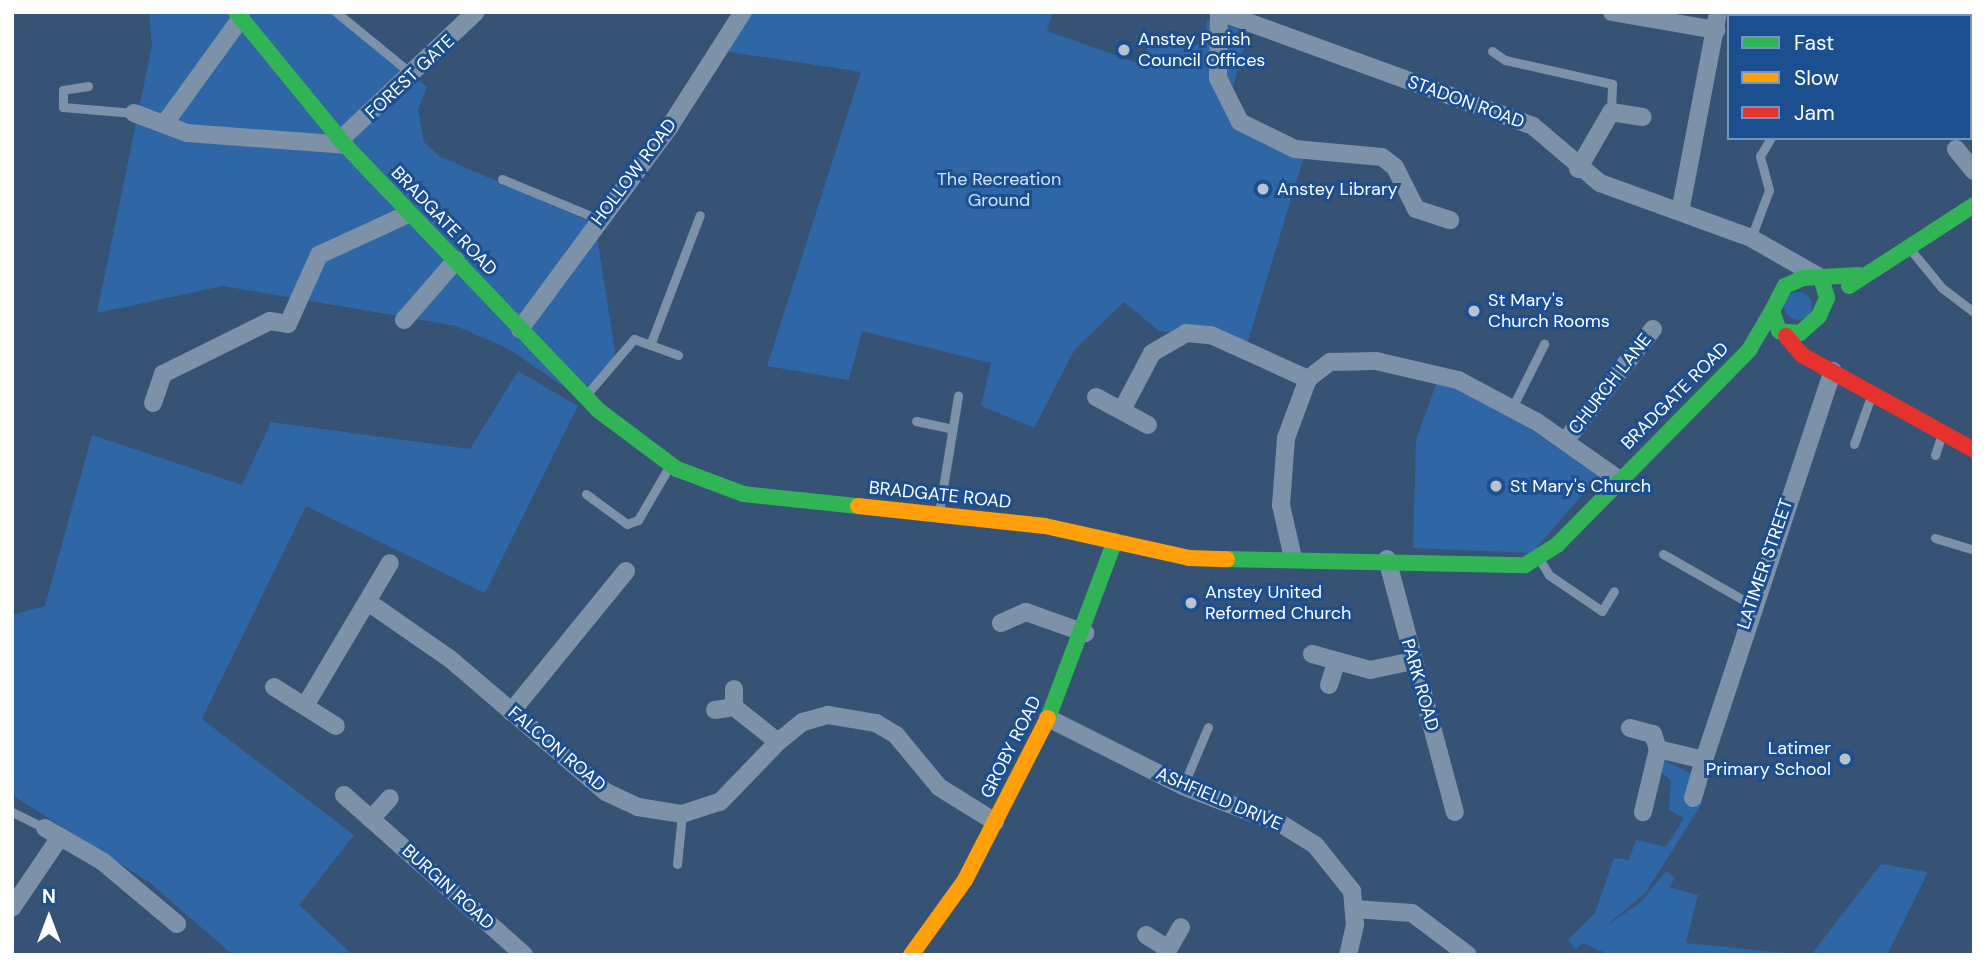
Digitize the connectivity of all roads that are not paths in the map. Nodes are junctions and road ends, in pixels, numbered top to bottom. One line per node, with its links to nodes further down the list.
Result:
1 (335, 12): 10 (lane)
2 (476, 12): 10 (street, FOREST GATE)
3 (743, 12): 26 (street, HOLLOW ROAD)
4 (1219, 12): 19 (street, STADON ROAD); 27 (street)
5 (1612, 12): 6 (street)
6 (1632, 14): 8 (street)
7 (239, 15): 15 (street); 17 (street, BRADGATE ROAD)
8 (1717, 21): 23 (street)
9 (1492, 51): 12 (lane)
10 (414, 75): 17 (street, FOREST GATE)
11 (88, 86): 13 (lane)
12 (1611, 111): 14 (street); 19 (street)
13 (134, 113): 15 (street)
14 (1643, 117)
15 (165, 123): 17 (street)
16 (1770, 140): 28 (lane)
17 (343, 142): 24 (street, BRADGATE ROAD)
18 (1956, 149): 20 (street)
19 (1578, 169): 23 (street, STADON ROAD)
20 (1974, 171)
21 (502, 178): 26 (lane)
22 (1974, 205): 29 (street)
23 (1680, 212): 28 (street, STADON ROAD)
24 (408, 214): 31 (street, BRADGATE ROAD); 54 (street)
25 (701, 215): 44 (lane)
26 (598, 219): 40 (street, HOLLOW ROAD)
27 (1450, 220)
28 (1751, 238): 30 (street, STADON ROAD)
29 (1906, 245): 33 (street); 37 (lane)
30 (1774, 250): 32 (street, STADON ROAD); 34 (street)
31 (456, 260): 38 (street); 40 (street, BRADGATE ROAD)
32 (1821, 278): 33 (street); 34 (street); 35 (street)
33 (1854, 281): 35 (street)
34 (1785, 285): 36 (street, BRADGATE ROAD)
35 (1827, 298): 39 (street)
36 (1772, 310): 42 (street); 45 (street, BRADGATE ROAD)
37 (1974, 312)
38 (404, 320)
39 (1811, 326): 42 (street, BRADGATE ROAD); 47 (street)
40 (520, 329): 51 (street, BRADGATE ROAD)
41 (1653, 329): 61 (street, CHURCH LANE)
42 (1786, 336): 45 (street, BRADGATE ROAD); 47 (street)
43 (1544, 344): 55 (lane)
44 (650, 345): 46 (lane); 51 (lane)
45 (1749, 350): 66 (street, BRADGATE ROAD)
46 (678, 355)
47 (1817, 358): 48 (street)
48 (1833, 370): 50 (street); 82 (street, LATIMER STREET)
49 (1308, 379): 55 (street, CHURCH LANE); 56 (street); 73 (street)
50 (1873, 391): 60 (street); 62 (lane)
51 (585, 396): 65 (street, BRADGATE ROAD)
52 (958, 396): 59 (lane)
53 (1096, 397): 56 (street)
54 (153, 403)
55 (1512, 408): 61 (street, CHURCH LANE)
56 (1122, 410): 58 (street)
57 (915, 421): 59 (lane)
58 (1148, 425)
59 (950, 428): 68 (lane)
60 (1944, 429): 63 (street); 64 (lane)
61 (1566, 440): 66 (street, CHURCH LANE)
62 (1854, 444)
63 (1974, 450)
64 (1935, 455)
65 (670, 465): 67 (lane); 68 (street, BRADGATE ROAD)
66 (1618, 479): 75 (street, BRADGATE ROAD)
67 (586, 494)
68 (940, 512): 70 (street, BRADGATE ROAD)
69 (1935, 538): 71 (lane)
70 (1115, 541): 73 (street, BRADGATE ROAD); 84 (street, GROBY ROAD)
71 (1974, 550)
72 (1663, 554): 82 (lane)
73 (1293, 558): 74 (street, BRADGATE ROAD)
74 (1387, 559): 75 (street, BRADGATE ROAD); 87 (street, PARK ROAD)
75 (1540, 560): 80 (lane)
76 (390, 563): 81 (street)
77 (626, 571): 79 (street)
78 (597, 575): 79 (street)
79 (611, 588): 92 (street)
80 (1614, 591)
81 (368, 602): 90 (street); 92 (street, FALCON ROAD)
82 (1752, 604): 99 (street, LATIMER STREET)
83 (1001, 623): 84 (street)
84 (1085, 634): 93 (street, GROBY ROAD)
85 (1312, 654): 86 (street)
86 (1337, 661): 87 (street); 88 (street)
87 (1413, 661): 106 (street, PARK ROAD)
88 (1329, 685)
89 (274, 687): 90 (street)
90 (305, 706): 94 (street)
91 (715, 710): 97 (street)
92 (511, 712): 107 (street, FALCON ROAD)
93 (1048, 718): 100 (street, ASHFIELD DRIVE); 109 (street, GROBY ROAD)
94 (336, 726)
95 (1208, 727): 100 (lane)
96 (1630, 728): 98 (street)
97 (778, 742): 107 (street, FALCON ROAD); 109 (street, FALCON ROAD)
98 (1658, 749): 99 (street); 104 (street)
99 (1704, 760): 103 (street, LATIMER STREET)
100 (1183, 786): 113 (street, ASHFIELD DRIVE)
101 (344, 795): 108 (street, BURGIN ROAD)
102 (390, 799): 108 (street)
103 (1693, 799)
104 (1643, 811)
105 (12, 812): 110 (lane)
106 (1455, 812)
107 (682, 814): 111 (lane)
108 (371, 819): 118 (street, BURGIN ROAD)
109 (995, 822): 119 (street, GROBY ROAD)
110 (52, 833): 112 (street); 114 (street)
111 (677, 864)
112 (12, 908)
113 (1354, 909): 120 (street, ASHFIELD DRIVE); 121 (street)
114 (177, 924)
115 (1181, 928): 117 (street)
116 (1146, 935): 117 (street)
117 (1166, 952)
118 (524, 955)
119 (911, 955)
120 (1348, 955)
121 (1468, 955)

